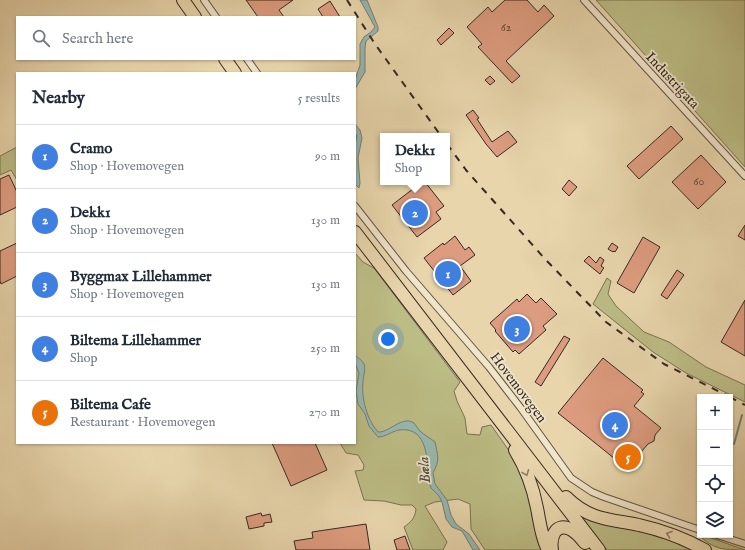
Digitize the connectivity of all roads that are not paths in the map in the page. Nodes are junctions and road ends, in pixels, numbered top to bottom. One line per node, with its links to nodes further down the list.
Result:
1 (183, 0): 4 (highway)
2 (204, 0): 5 (street)
3 (584, 0): 10 (street, Industrigata)
4 (194, 16)
5 (215, 16)
6 (226, 60): 8 (highway)
7 (248, 60): 9 (street)
8 (234, 72)
9 (256, 72)
10 (745, 176)
11 (356, 207): 15 (street, Hovemovegen)
12 (356, 233): 13 (highway)
13 (417, 313): 14 (highway); 21 (highway, one-way to 13)
14 (469, 381): 18 (highway, one-way to 18); 20 (highway)
15 (697, 529)
16 (726, 538): 17 (street)
17 (745, 544)
18 (550, 550): 19 (highway)
19 (590, 550)
20 (599, 550)
21 (704, 550)

